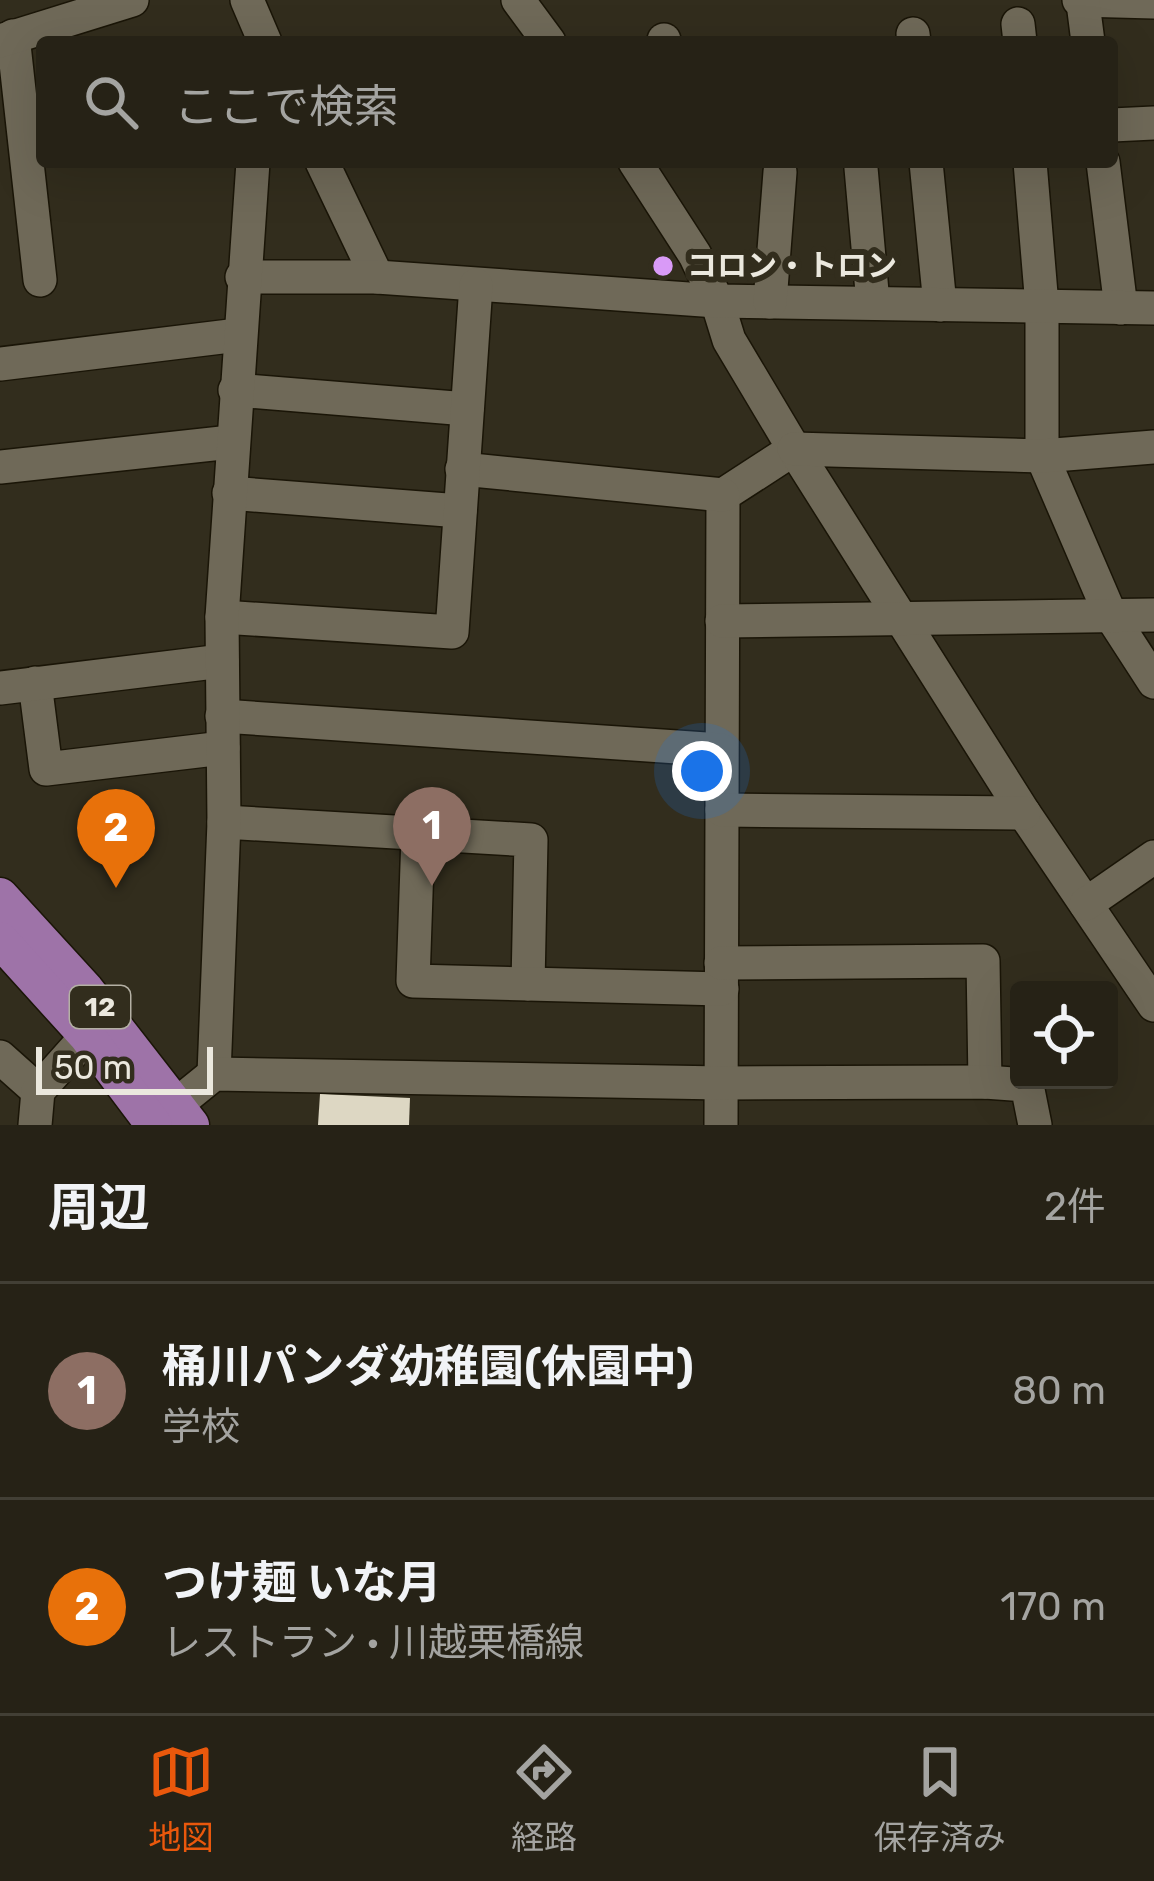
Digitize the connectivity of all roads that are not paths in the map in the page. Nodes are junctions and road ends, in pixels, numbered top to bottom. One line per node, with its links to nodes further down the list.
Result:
1 (132, 0): 9 (street)
2 (247, 0): 6 (street)
3 (518, 0): 7 (street)
4 (1081, 1): 5 (street); 8 (street)
5 (1134, 2)
6 (262, 36)
7 (545, 36)
8 (1087, 36)
9 (6, 38): 22 (street)
10 (1154, 123): 11 (street)
11 (1118, 125)
12 (252, 168): 20 (street)
13 (325, 168): 21 (street)
14 (639, 168): 24 (street)
15 (861, 168): 26 (street)
16 (927, 168): 27 (street)
17 (1030, 168): 28 (street)
18 (1104, 168): 29 (street)
19 (780, 172): 25 (street)
20 (242, 277): 21 (street); 30 (street)
21 (377, 277): 23 (street)
22 (40, 280)
23 (476, 285): 24 (street); 33 (street)
24 (717, 301): 25 (street); 36 (street)
25 (770, 302): 26 (street)
26 (872, 303): 27 (street)
27 (940, 304): 28 (street)
28 (1042, 306): 29 (street); 37 (street)
29 (1138, 308)
30 (238, 335): 31 (street); 32 (street)
31 (0, 364)
32 (235, 390): 33 (street); 34 (street)
33 (467, 409): 39 (street)
34 (231, 442): 38 (street); 40 (street)
35 (1154, 448): 37 (street)
36 (794, 449): 37 (street); 41 (street); 46 (street)
37 (1042, 456): 43 (street)
38 (0, 467)
39 (462, 469): 41 (street); 42 (street)
40 (229, 493): 42 (street); 45 (street)
41 (723, 495): 47 (street)
42 (460, 511): 45 (street)
43 (1110, 614): 44 (street); 46 (street); 49 (street)
44 (1154, 615)
45 (222, 617): 48 (street)
46 (904, 619): 47 (street); 55 (street)
47 (722, 621): 53 (street)
48 (222, 661): 50 (street); 52 (street)
49 (1154, 682)
50 (35, 683): 51 (street); 52 (street)
51 (0, 688)
52 (222, 732): 53 (street); 56 (street)
53 (721, 750): 54 (street)
54 (722, 810): 55 (street); 62 (street)
55 (1024, 813): 60 (street)
56 (224, 822): 57 (street); 67 (street)
57 (418, 836): 63 (street); 63 (street)
58 (1154, 857): 60 (street)
59 (0, 896): 71 (main road, 12)
60 (1086, 904): 64 (street)
61 (0, 940): 65 (main road, 12)
62 (722, 976): 63 (street); 68 (street); 69 (street)
63 (528, 984)
64 (1154, 1005)
65 (87, 1036): 70 (street); 71 (main road, 12)
66 (0, 1057): 70 (street)
67 (214, 1075): 69 (street); 71 (street)
68 (985, 1082): 69 (street); 73 (street)
69 (722, 1083): 72 (street)
70 (36, 1108)
71 (174, 1118)
72 (721, 1125)
73 (1035, 1125)

